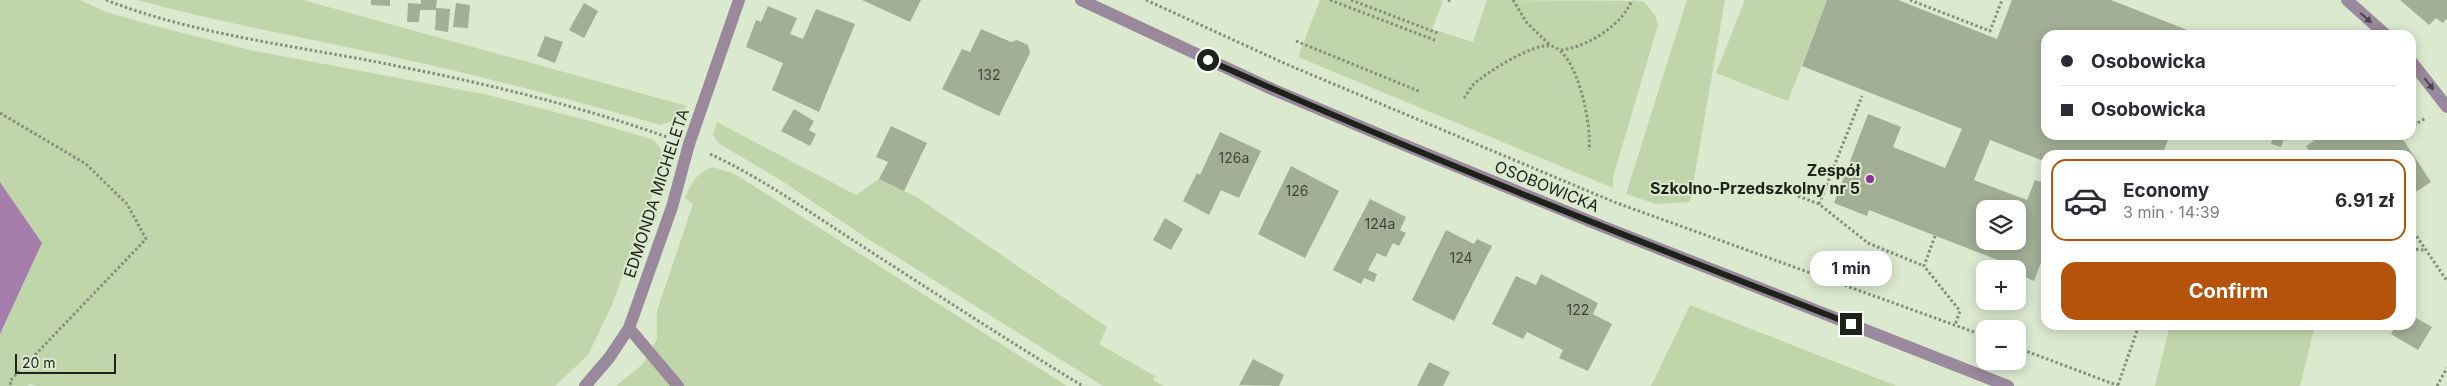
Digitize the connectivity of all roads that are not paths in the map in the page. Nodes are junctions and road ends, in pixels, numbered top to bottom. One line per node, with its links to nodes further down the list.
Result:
1 (739, 0): 7 (street, EDMONDA MICHELETA)
2 (1081, 0): 8 (street, OSOBOWICKA)
3 (2347, 0): 4 (street, one-way to 4)
4 (2380, 30)
5 (2416, 67): 6 (street, one-way to 6)
6 (2447, 107)
7 (629, 328): 9 (street, EDMONDA MICHELETA); 10 (street)
8 (1984, 382): 11 (street, OSOBOWICKA)
9 (585, 386)
10 (678, 386)
11 (2008, 386)

